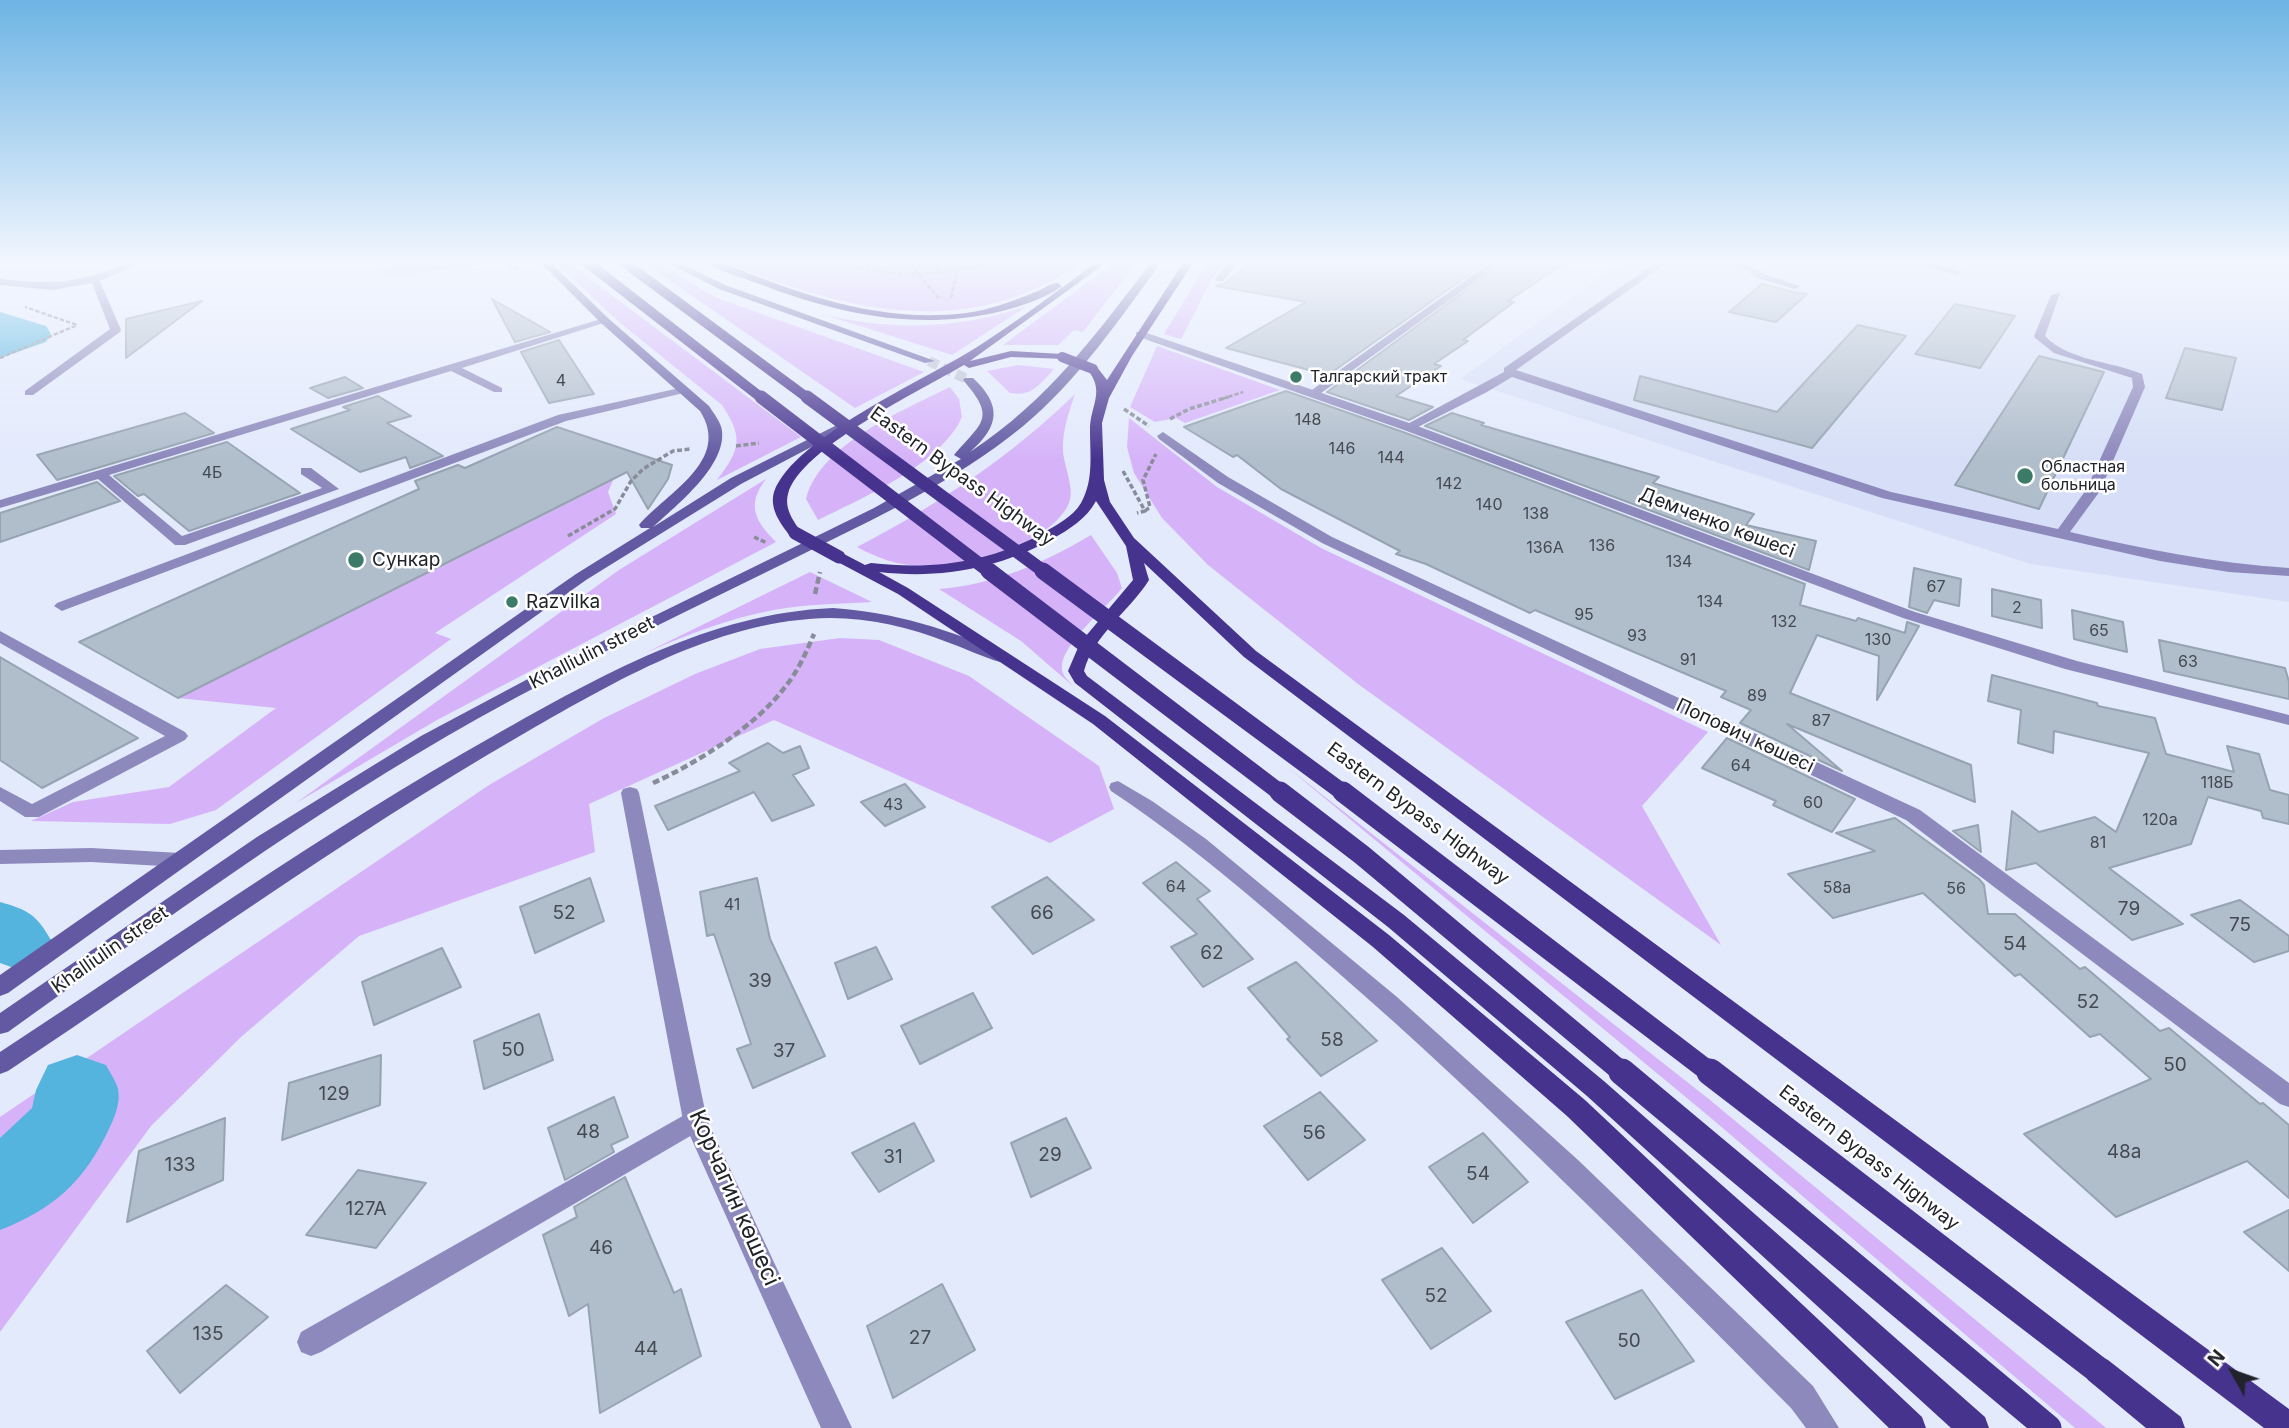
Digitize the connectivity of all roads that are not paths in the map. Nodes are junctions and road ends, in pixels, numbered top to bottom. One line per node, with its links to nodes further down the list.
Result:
1 (115, 327): 21 (street)
2 (587, 327): 15 (street)
3 (611, 327): 20 (main road)
4 (670, 327): 56 (main road, bridge)
5 (711, 327): 57 (main road, Eastern Bypass Highway, bridge)
6 (833, 327): 14 (main road)
7 (1012, 327): 18 (main road, Khalliulin street)
8 (1107, 327): 31 (main road, Khalliulin street)
9 (1145, 327): 13 (main road)
10 (1407, 327): 22 (street)
11 (1569, 327): 16 (street)
12 (2043, 327): 32 (street)
13 (1140, 334): 22 (street, Демченко көшесі); 23 (main road)
14 (929, 361)
15 (452, 368): 19 (street); 28 (street)
16 (1511, 372): 25 (street); 32 (street)
17 (969, 380): 31 (main road)
18 (930, 381): 23 (main road, bridge); 24 (main road, Khalliulin street)
19 (498, 390)
20 (684, 390): 36 (main road); 37 (street)
21 (29, 393)
22 (1313, 394): 25 (street, Демченко көшесі)
23 (1104, 398): 29 (main road)
24 (866, 416): 34 (main road, bridge); 36 (main road, Khalliulin street)
25 (1408, 427): 40 (street, Демченко көшесі)
26 (1164, 436): 49 (street, Попович көшесі)
27 (306, 471): 28 (street)
28 (100, 474): 30 (street)
29 (1097, 480): 33 (main road); 34 (main road)
30 (0, 504)
31 (844, 528): 47 (main road, Khalliulin street)
32 (2060, 536): 35 (street)
33 (1129, 541): 55 (main road); 58 (main road)
34 (857, 566): 39 (main road)
35 (2289, 572)
36 (581, 577): 45 (main road, Khalliulin street)
37 (62, 606)
38 (0, 636): 42 (street)
39 (1020, 666): 48 (main road); 54 (main road)
40 (2289, 720)
41 (1118, 787): 53 (street)
42 (0, 793)
43 (630, 793): 50 (street, Корчагин көшесі)
44 (0, 857): 45 (street)
45 (180, 860): 46 (main road, Khalliulin street)
46 (0, 987)
47 (0, 1026)
48 (0, 1064)
49 (2289, 1097)
50 (695, 1119): 51 (street); 52 (street, Корчагин көшесі)
51 (311, 1342)
52 (837, 1428)
53 (1824, 1428)
54 (1911, 1428)
55 (1974, 1428)
56 (2048, 1428)
57 (2170, 1428)
58 (2289, 1428)

